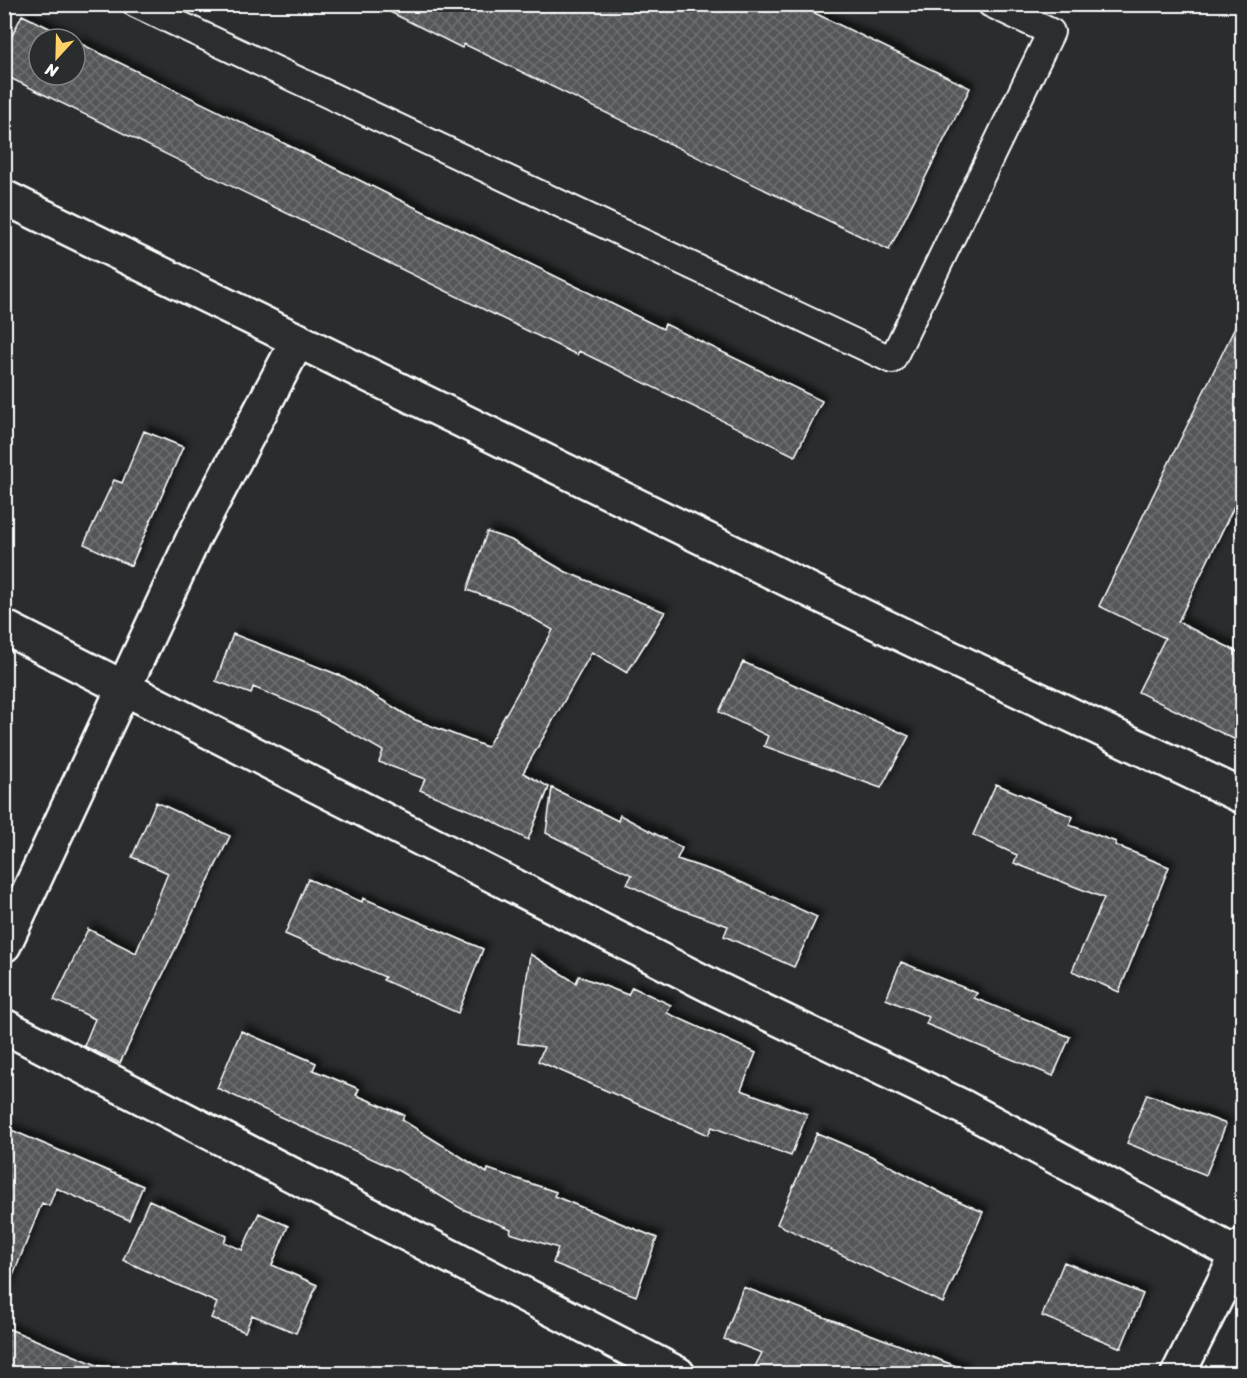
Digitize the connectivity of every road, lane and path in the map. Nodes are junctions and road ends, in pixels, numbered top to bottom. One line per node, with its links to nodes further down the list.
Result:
1 (136, 4): 2 (lane)
2 (992, 4)
3 (4, 197): 4 (street)
4 (298, 340): 6 (street); 7 (street)
5 (4, 627): 6 (street)
6 (123, 685): 8 (street); 10 (street)
7 (1242, 796)
8 (4, 945)
9 (4, 1026): 11 (street)
10 (1241, 1253): 12 (street)
11 (678, 1374)
12 (1178, 1374)

